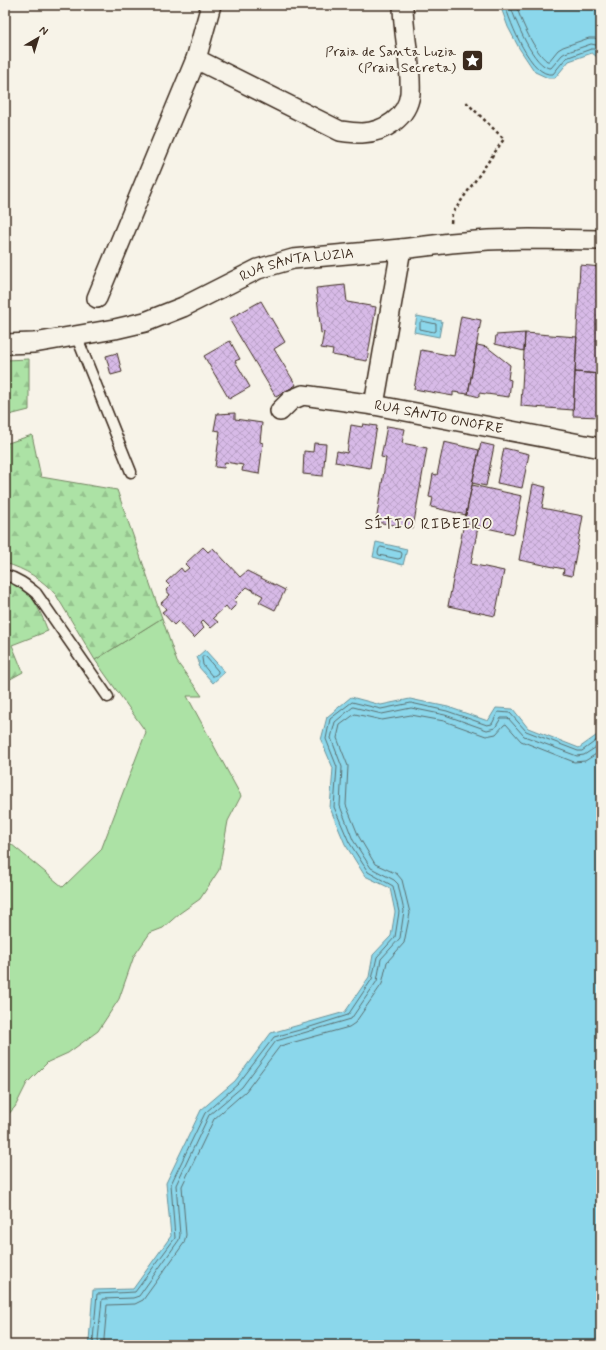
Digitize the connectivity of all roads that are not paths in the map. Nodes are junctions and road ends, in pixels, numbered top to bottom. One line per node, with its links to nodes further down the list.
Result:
1 (211, 5): 3 (street)
2 (403, 5): 3 (street)
3 (196, 59): 6 (street)
4 (601, 240): 5 (street, RUA SANTA LUZIA)
5 (401, 249): 7 (street, RUA SANTA LUZIA); 9 (street)
6 (96, 298)
7 (76, 336): 8 (street, RUA SANTA LUZIA); 12 (lane)
8 (5, 344)
9 (374, 405): 10 (street, RUA SANTO ONOFRE); 11 (street, RUA SANTO ONOFRE)
10 (280, 411)
11 (601, 448)
12 (131, 472)
13 (5, 575): 14 (lane)
14 (108, 697)

